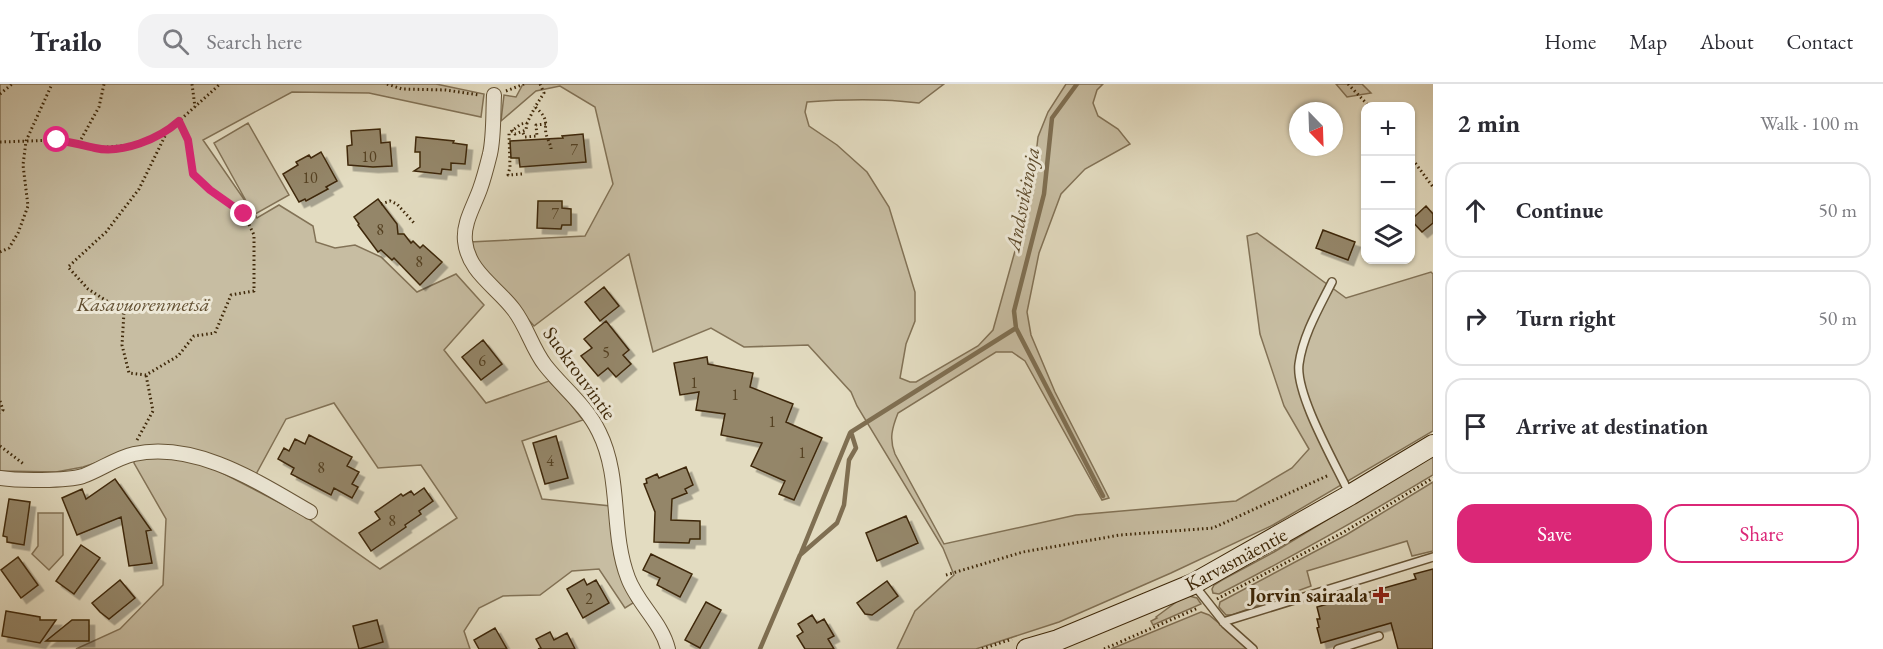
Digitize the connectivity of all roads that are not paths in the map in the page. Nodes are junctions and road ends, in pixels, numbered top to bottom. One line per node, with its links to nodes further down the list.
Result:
1 (494, 95): 11 (street, Suokrouvintie)
2 (1332, 282): 5 (lane)
3 (1433, 445): 5 (main road, Karvasmäentie)
4 (0, 478): 6 (street)
5 (1350, 495): 8 (main road, Karvasmäentie)
6 (310, 512)
7 (1433, 557): 9 (lane)
8 (1193, 584): 9 (lane); 12 (main road, Karvasmäentie)
9 (1223, 622): 13 (lane)
10 (1379, 636): 14 (lane)
11 (668, 649)
12 (1027, 649)
13 (1253, 649)
14 (1338, 649)

